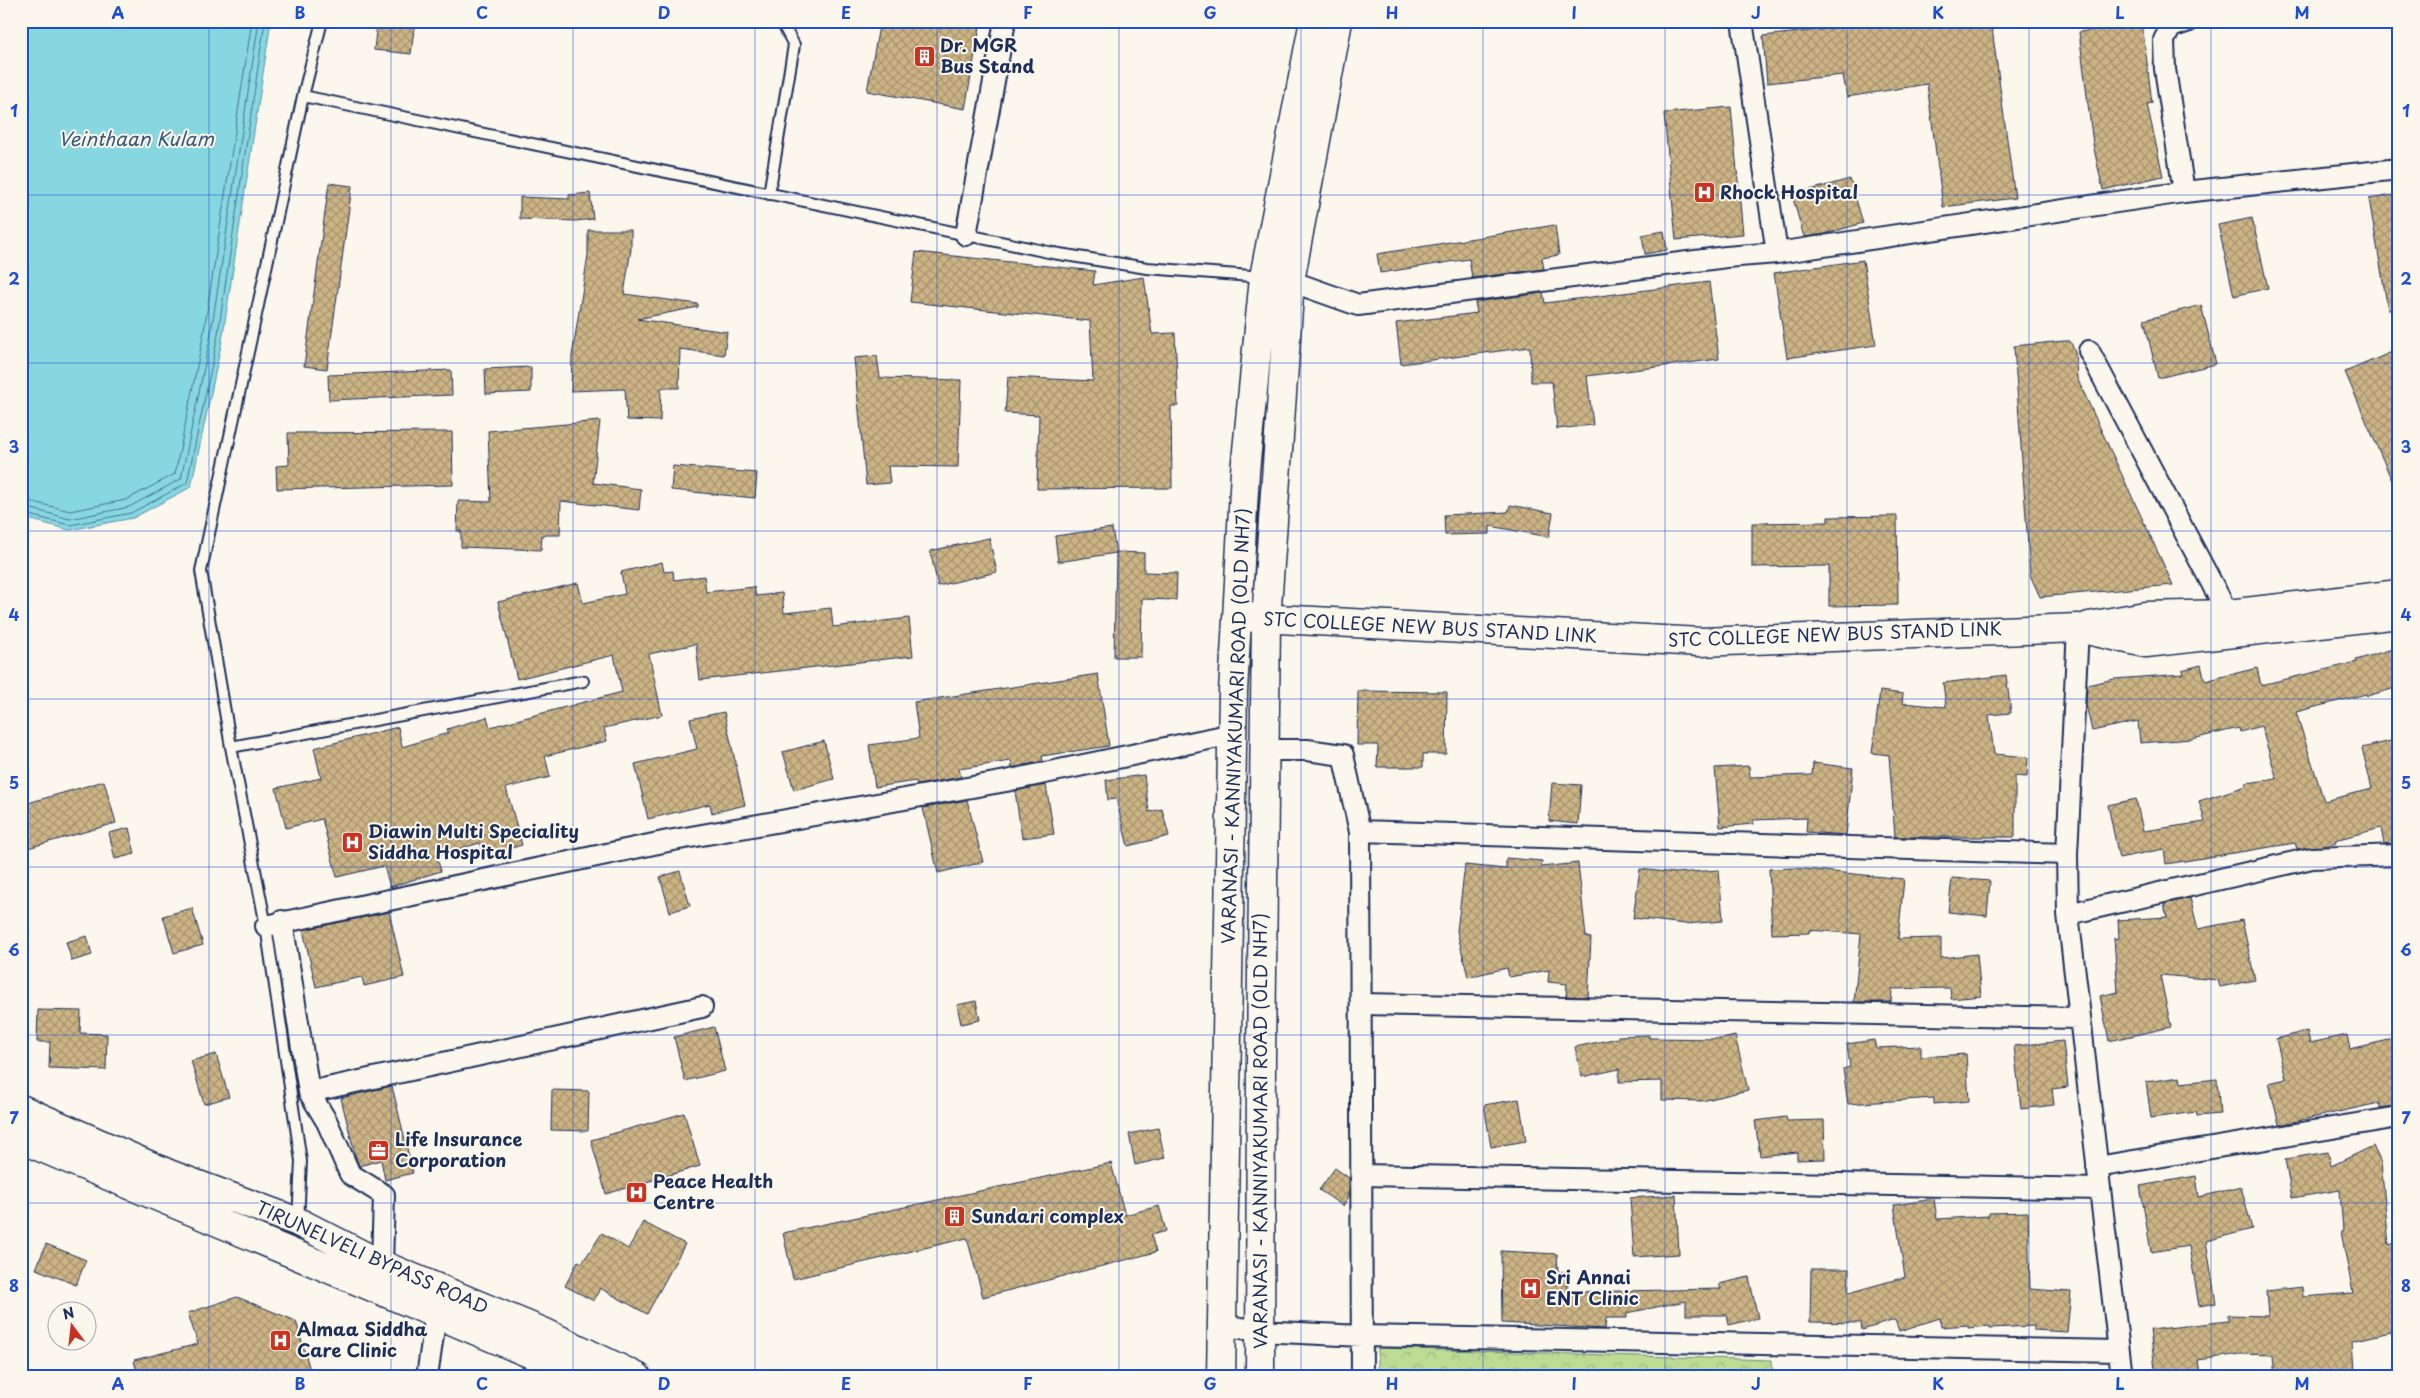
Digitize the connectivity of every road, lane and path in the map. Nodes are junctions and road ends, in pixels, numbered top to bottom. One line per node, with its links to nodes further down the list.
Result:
1 (322, 21): 8 (lane)
2 (781, 21): 11 (lane)
3 (1005, 21): 12 (street)
4 (1314, 21): 14 (main road, VARANASI - KANNIYAKUMARI ROAD (OLD NH7))
5 (1338, 21): 14 (main road, VARANASI - KANNIYAKUMARI ROAD (OLD NH7))
6 (1742, 21): 13 (street)
7 (2189, 21): 10 (street)
8 (303, 96): 11 (lane); 24 (lane)
9 (2399, 169): 10 (street)
10 (2184, 192): 13 (street)
11 (769, 194): 12 (lane)
12 (966, 235): 14 (lane)
13 (1776, 253): 14 (street)
14 (1277, 279): 19 (main road, VARANASI - KANNIYAKUMARI ROAD (OLD NH7)); 20 (main road, VARANASI - KANNIYAKUMARI ROAD (OLD NH7))
15 (2089, 351): 17 (street)
16 (2399, 594): 17 (main road)
17 (2228, 614): 21 (main road)
18 (2399, 614): 21 (main road, STC COLLEGE NEW BUS STAND LINK)
19 (1238, 616): 20 (main road, STC COLLEGE NEW BUS STAND LINK); 23 (main road, VARANASI - KANNIYAKUMARI ROAD (OLD NH7))
20 (1266, 620): 21 (main road, STC COLLEGE NEW BUS STAND LINK); 25 (main road, VARANASI - KANNIYAKUMARI ROAD (OLD NH7))
21 (2078, 628): 27 (street)
22 (583, 681): 24 (lane)
23 (1233, 734): 30 (street); 45 (main road, VARANASI - KANNIYAKUMARI ROAD (OLD NH7))
24 (232, 747): 30 (lane)
25 (1265, 750): 26 (street); 46 (main road, VARANASI - KANNIYAKUMARI ROAD (OLD NH7))
26 (1360, 832): 27 (street); 31 (street)
27 (2067, 854): 29 (street)
28 (2399, 855): 29 (street)
29 (2068, 914): 33 (street)
30 (274, 924): 34 (street); 41 (lane)
31 (1361, 1004): 33 (street); 39 (street)
32 (702, 1007): 34 (street)
33 (2080, 1018): 38 (street)
34 (309, 1092): 43 (street)
35 (21, 1109): 41 (main road, TIRUNELVELI BYPASS ROAD)
36 (2399, 1118): 38 (street)
37 (21, 1139): 42 (main road, TIRUNELVELI BYPASS ROAD)
38 (2097, 1167): 40 (street)
39 (1362, 1174): 40 (street); 47 (street)
40 (2100, 1189): 48 (street)
41 (298, 1222): 42 (main road); 43 (main road, TIRUNELVELI BYPASS ROAD)
42 (288, 1251): 44 (main road, TIRUNELVELI BYPASS ROAD)
43 (382, 1265): 49 (main road, TIRUNELVELI BYPASS ROAD)
44 (436, 1314): 50 (street); 51 (main road, TIRUNELVELI BYPASS ROAD)
45 (1221, 1325): 46 (street); 52 (main road, VARANASI - KANNIYAKUMARI ROAD (OLD NH7))
46 (1260, 1331): 47 (street); 53 (main road, VARANASI - KANNIYAKUMARI ROAD (OLD NH7))
47 (1362, 1336): 48 (street); 54 (street)
48 (2118, 1351): 55 (street)
49 (627, 1375)
50 (427, 1377)
51 (586, 1377)
52 (1221, 1377)
53 (1260, 1377)
54 (1362, 1377)
55 (2122, 1377)

